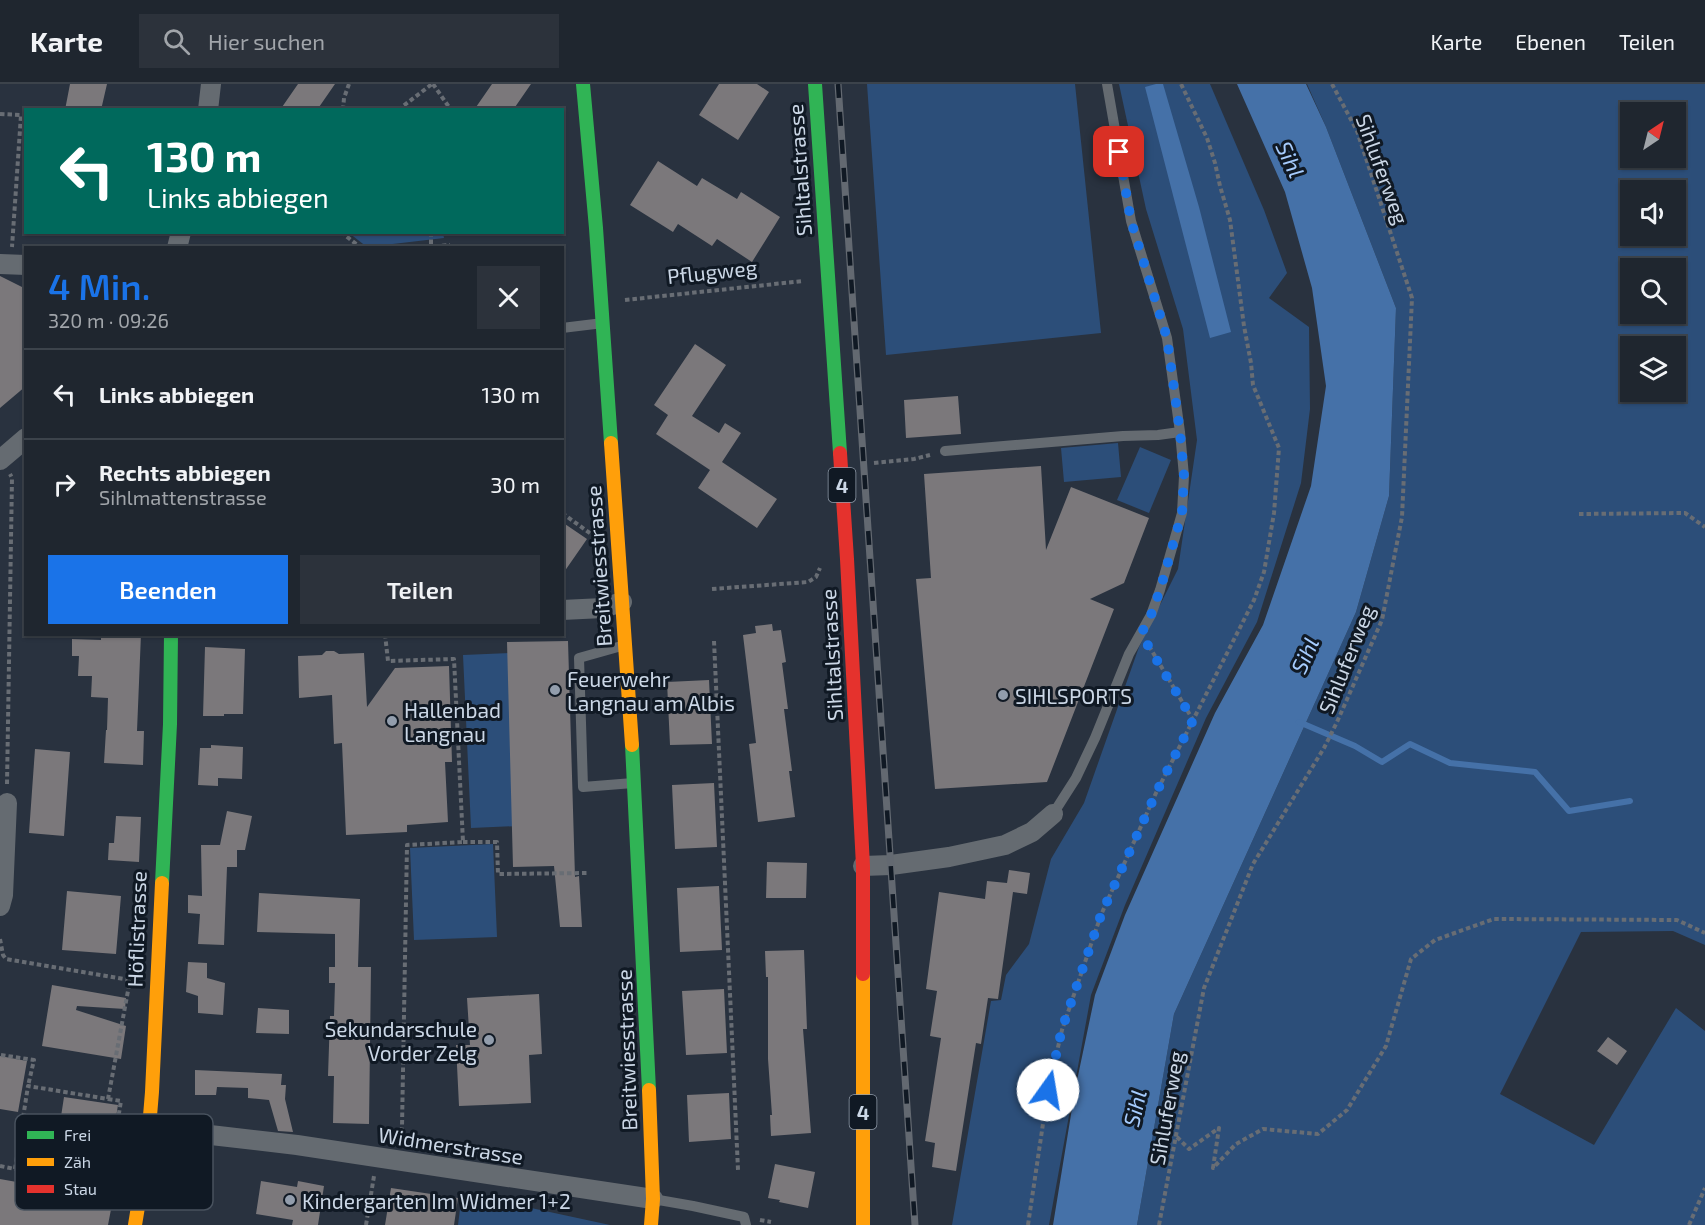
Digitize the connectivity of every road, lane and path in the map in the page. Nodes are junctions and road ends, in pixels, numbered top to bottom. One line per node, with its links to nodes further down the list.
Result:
1 (211, 84): 9 (street)
2 (349, 84): 10 (path)
3 (433, 84): 11 (path); 12 (path)
4 (584, 84): 22 (street, Breitwiesstrasse)
5 (815, 84): 21 (street, Sihltalstrasse / 4)
6 (1107, 84): 25 (lane)
7 (1181, 84): 43 (path)
8 (1332, 84): 63 (path, Sihluferweg)
9 (208, 108)
10 (343, 108)
11 (401, 108)
12 (451, 108)
13 (0, 114): 19 (path)
14 (343, 234): 17 (path)
15 (431, 234): 18 (path)
16 (450, 245): 18 (path)
17 (358, 246)
18 (431, 246)
19 (23, 257): 20 (street)
20 (0, 264)
21 (828, 278): 22 (path, Pflugweg); 48 (street, Sihltalstrasse / 4)
22 (602, 302): 23 (street, Breitwiesstrasse)
23 (603, 323): 24 (lane); 33 (street, Breitwiesstrasse)
24 (564, 328)
25 (1180, 432): 27 (lane); 38 (lane)
26 (24, 440): 28 (street)
27 (945, 451): 29 (path)
28 (0, 460): 45 (path)
29 (874, 463)
30 (564, 514): 33 (path)
31 (1580, 514): 32 (path)
32 (1705, 527)
33 (617, 541): 36 (street, Breitwiesstrasse)
34 (821, 561): 35 (path)
35 (712, 589)
36 (622, 602): 37 (street); 42 (street, Breitwiesstrasse)
37 (564, 610)
38 (1141, 634): 43 (path); 46 (lane)
39 (171, 636): 61 (street, Höflistrasse)
40 (385, 636): 47 (path)
41 (714, 641): 67 (path)
42 (625, 645): 44 (street, Breitwiesstrasse); 44 (lane)
43 (1193, 720): 76 (path)
44 (635, 783): 69 (street, Breitwiesstrasse)
45 (7, 803): 50 (street)
46 (1053, 814): 48 (street)
47 (463, 842): 49 (path); 64 (path)
48 (863, 866): 75 (street, Sihltalstrasse / 4)
49 (588, 873)
50 (0, 906)
51 (1705, 933): 63 (path)
52 (0, 939): 53 (path)
53 (2, 956): 54 (path)
54 (130, 980): 55 (path); 58 (path)
55 (137, 981)
56 (1, 1054): 57 (path)
57 (28, 1086): 58 (path); 59 (path)
58 (108, 1099): 60 (path)
59 (24, 1114)
60 (119, 1114)
61 (151, 1114)
62 (213, 1136): 64 (street, Widmerstrasse)
63 (1177, 1136): 77 (path, Sihluferweg)
64 (388, 1160): 69 (street, Widmerstrasse); 73 (path)
65 (0, 1166): 66 (path)
66 (15, 1169)
67 (738, 1170)
68 (1705, 1188): 78 (path)
69 (653, 1199): 71 (lane, Widmerstrasse); 74 (street, Breitwiesstrasse)
70 (137, 1210): 72 (street, Höflistrasse)
71 (745, 1221)
72 (135, 1225)
73 (366, 1225)
74 (651, 1225)
75 (863, 1225)
76 (1028, 1225)
77 (1159, 1225)
78 (1689, 1225)

